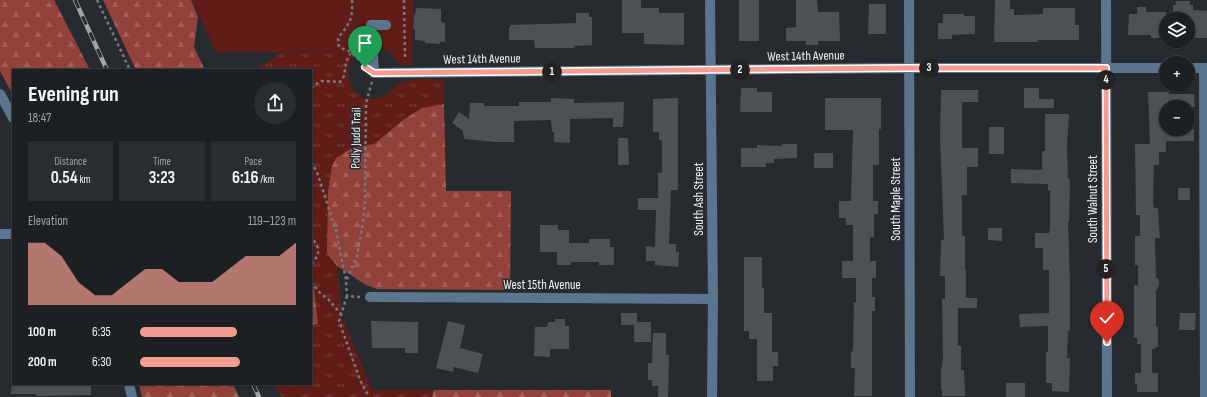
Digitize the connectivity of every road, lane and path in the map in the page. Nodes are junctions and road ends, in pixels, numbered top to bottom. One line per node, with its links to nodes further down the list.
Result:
1 (97, 0): 14 (path)
2 (352, 0): 8 (path)
3 (404, 0): 9 (path)
4 (710, 0): 15 (street, South Ash Street)
5 (909, 0): 10 (street, South Maple Street)
6 (1106, 0): 11 (street, South Walnut Street)
7 (386, 25): 16 (street)
8 (351, 52): 16 (path); 17 (path)
9 (405, 58)
10 (909, 68): 11 (street, West 14th Avenue); 15 (street, West 14th Avenue); 35 (street, South Maple Street)
11 (1106, 68): 12 (street, West 14th Avenue); 36 (street, South Walnut Street)
12 (1159, 68)
13 (1205, 68): 37 (street)
14 (130, 69)
15 (711, 70): 16 (street, West 14th Avenue); 29 (street, South Ash Street)
16 (374, 73): 25 (path, Polly Judd Trail)
17 (312, 87)
18 (0, 94): 19 (street)
19 (12, 116)
20 (312, 164): 25 (path)
21 (0, 234): 22 (street)
22 (12, 234)
23 (312, 237): 24 (path)
24 (312, 264)
25 (346, 280): 27 (path, Polly Judd Trail)
26 (312, 283): 30 (path)
27 (346, 296): 28 (path); 30 (path, Polly Judd Trail)
28 (370, 297): 29 (street, West 15th Avenue)
29 (713, 299): 34 (street, South Ash Street)
30 (341, 314): 33 (path, Polly Judd Trail)
31 (129, 385): 32 (street)
32 (132, 397)
33 (369, 397)
34 (712, 397)
35 (910, 397)
36 (1107, 397)
37 (1205, 397)

